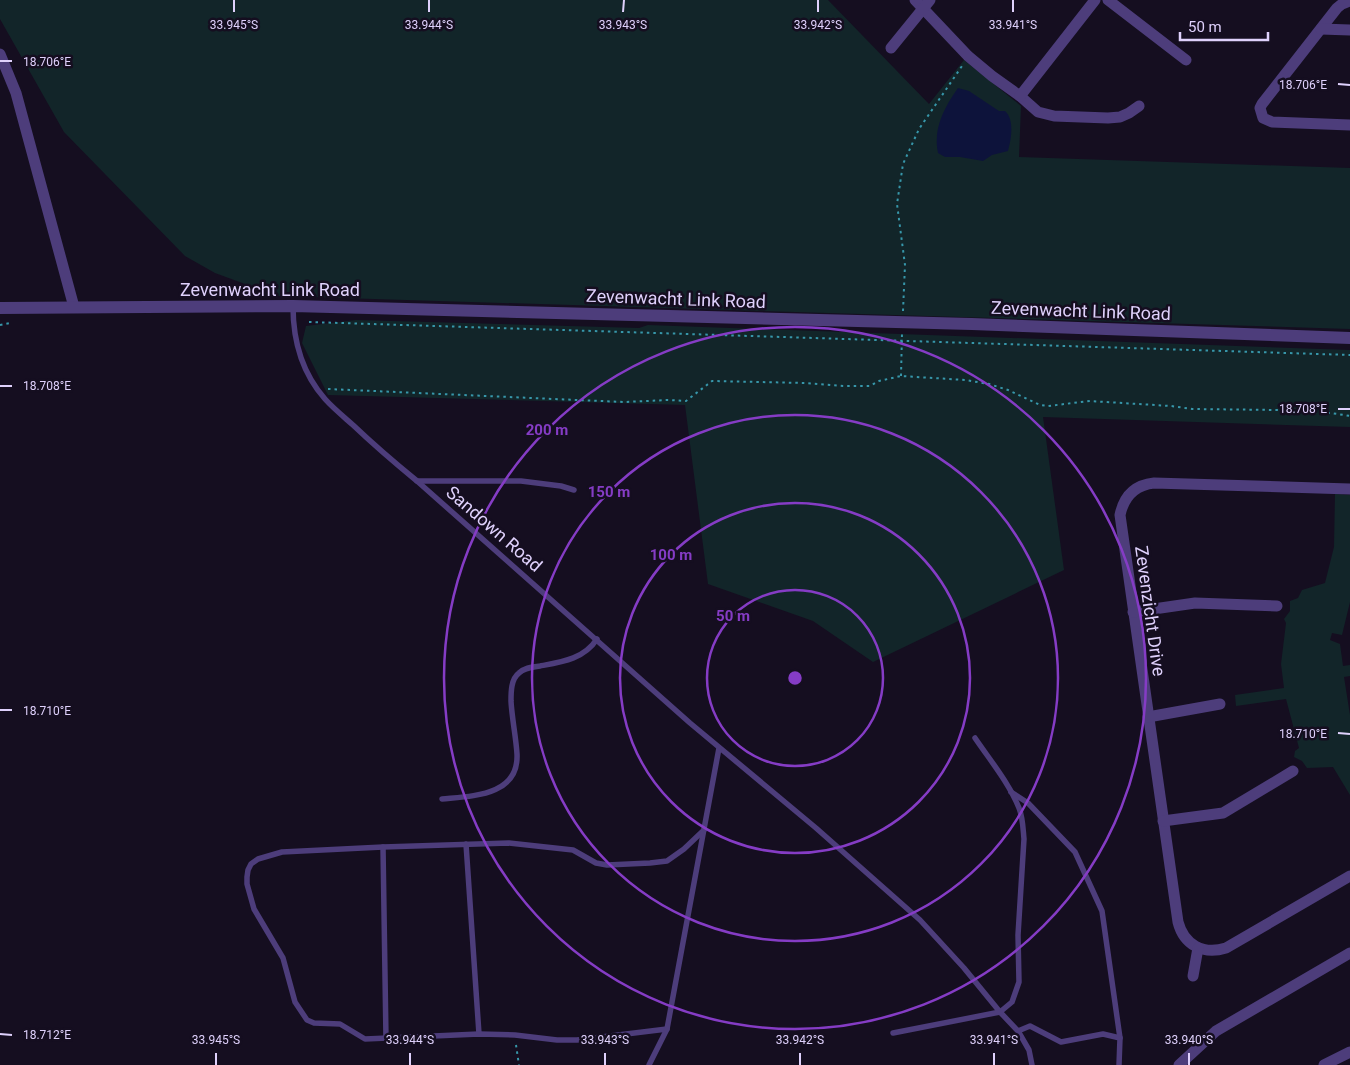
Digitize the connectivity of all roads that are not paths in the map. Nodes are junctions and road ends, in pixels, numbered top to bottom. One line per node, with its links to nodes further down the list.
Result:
1 (1095, 0): 10 (street)
2 (1108, 0): 9 (street)
3 (1350, 2): 5 (street)
4 (923, 3): 7 (street); 10 (street)
5 (1321, 28): 6 (street); 12 (street)
6 (1350, 30)
7 (891, 48)
8 (0, 54): 14 (street)
9 (1186, 60)
10 (1020, 96): 11 (street)
11 (1139, 106)
12 (1350, 125)
13 (293, 306): 14 (street, Zevenwacht Link Road); 16 (street, Zevenwacht Link Road); 17 (lane, Sandown Road)
14 (74, 307): 15 (street, Zevenwacht Link Road)
15 (0, 308)
16 (1350, 338)
17 (417, 481): 19 (lane); 22 (lane, Sandown Road)
18 (1350, 489): 21 (street, Zevenzicht Drive)
19 (574, 490)
20 (1277, 606): 21 (street)
21 (1133, 612): 24 (street, Zevenzicht Drive)
22 (597, 640): 26 (lane, Sandown Road); 29 (lane)
23 (1220, 704): 24 (street)
24 (1148, 717): 30 (street, Zevenzicht Drive)
25 (975, 738): 28 (lane)
26 (720, 748): 31 (lane); 38 (lane, Sandown Road)
27 (1293, 771): 30 (street)
28 (1011, 792): 38 (lane); 43 (lane)
29 (442, 800)
30 (1163, 821): 35 (street, Zevenzicht Drive)
31 (704, 830): 32 (lane); 39 (lane)
32 (466, 844): 33 (lane); 42 (lane)
33 (383, 847): 44 (lane); 44 (lane)
34 (1350, 876): 35 (street)
35 (1198, 948): 37 (street)
36 (1350, 953): 49 (street)
37 (1193, 976)
38 (1000, 1012): 40 (lane, Sandown Road); 41 (lane)
39 (667, 1029): 42 (lane); 46 (lane)
40 (1018, 1031): 43 (lane); 47 (lane, Sandown Road)
41 (893, 1033)
42 (479, 1034): 44 (lane)
43 (1120, 1038): 48 (lane)
44 (386, 1039)
45 (1350, 1052): 50 (street)
46 (649, 1065)
47 (1032, 1065)
48 (1119, 1065)
49 (1179, 1065)
50 (1324, 1065)

